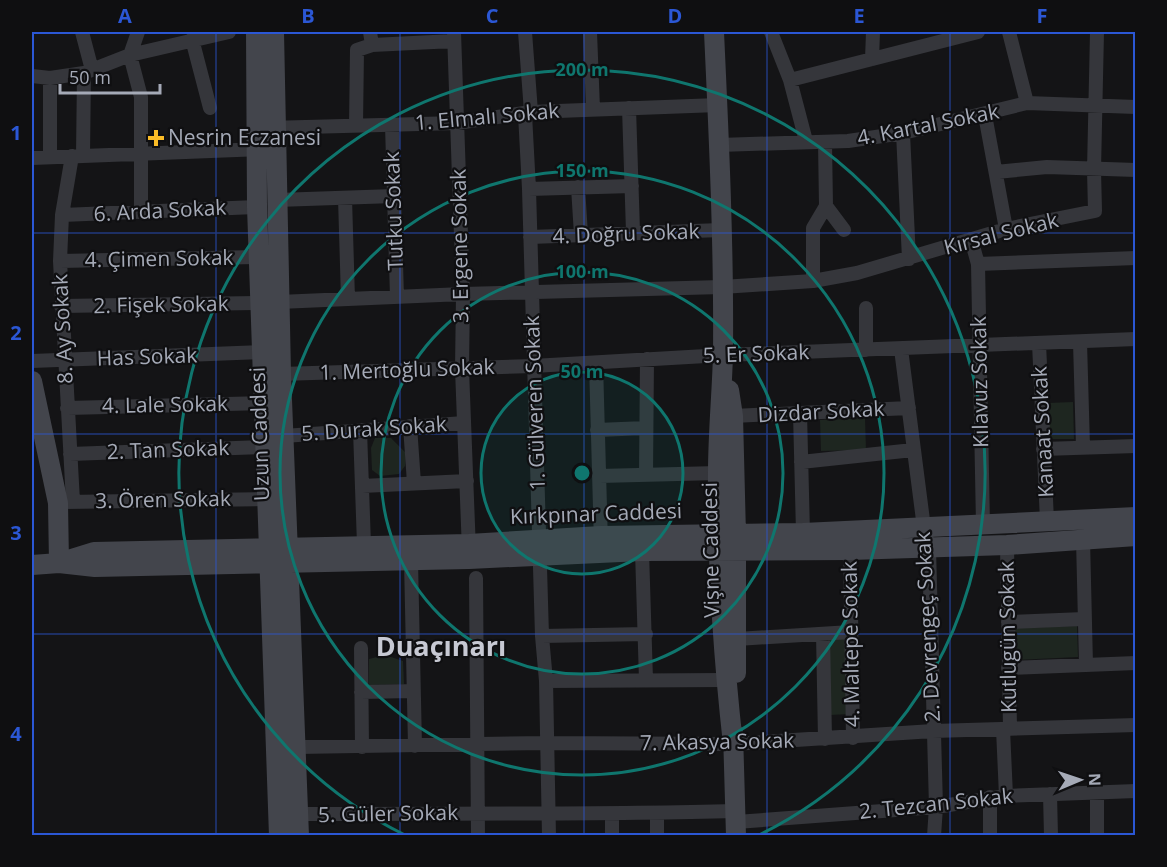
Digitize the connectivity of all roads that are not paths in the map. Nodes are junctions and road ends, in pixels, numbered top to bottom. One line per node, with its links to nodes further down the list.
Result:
1 (82, 32): 20 (street, 8. Ay Sokak)
2 (138, 32): 18 (street)
3 (229, 32): 17 (street)
4 (256, 32): 36 (main road, Uzun Caddesi)
5 (274, 32): 36 (main road, Uzun Caddesi)
6 (525, 32): 31 (street, 1. Gülveren Sokak)
7 (590, 32): 30 (street)
8 (714, 32): 25 (main road, Vişne Caddesi)
9 (771, 32): 23 (street)
10 (873, 32): 19 (street)
11 (978, 32): 19 (street)
12 (1009, 32): 24 (street)
13 (1097, 32): 26 (street)
14 (454, 36): 16 (street); 33 (street, 3. Ergene Sokak)
15 (172, 38): 17 (street); 18 (street)
16 (371, 38): 35 (street)
17 (192, 39): 28 (street)
18 (130, 55): 20 (street); 42 (street)
19 (872, 59): 23 (street)
20 (88, 72): 22 (street); 43 (street, 8. Ay Sokak)
21 (32, 76): 22 (street)
22 (50, 78): 44 (street)
23 (790, 80): 38 (street)
24 (1027, 104): 26 (street, 4. Kartal Sokak); 32 (street, 4. Kartal Sokak)
25 (718, 105): 29 (street, 1. Elmalı Sokak); 40 (main road, Vişne Caddesi)
26 (1095, 106): 27 (street, 4. Kartal Sokak); 46 (street)
27 (1136, 107)
28 (210, 108)
29 (628, 108): 30 (street, 1. Elmalı Sokak); 49 (street)
30 (592, 109): 31 (street, 1. Elmalı Sokak)
31 (528, 113): 33 (street, 1. Elmalı Sokak); 51 (street, 1. Gülveren Sokak)
32 (985, 115): 37 (street, 4. Kartal Sokak); 48 (street)
33 (457, 123): 34 (street, 1. Elmalı Sokak); 74 (street, 3. Ergene Sokak)
34 (392, 125): 35 (street, 1. Elmalı Sokak); 52 (street, Tutku Sokak)
35 (356, 126): 36 (street, 1. Elmalı Sokak)
36 (266, 128): 41 (main road, Uzun Caddesi)
37 (903, 133): 39 (street, 4. Kartal Sokak); 68 (street)
38 (806, 141): 39 (street, 4. Kartal Sokak); 40 (street, 4. Kartal Sokak)
39 (825, 142): 55 (street)
40 (719, 145): 60 (main road, Vişne Caddesi)
41 (267, 149): 42 (street); 54 (main road, Uzun Caddesi); 56 (main road, Uzun Caddesi)
42 (141, 153): 43 (street); 57 (street)
43 (77, 155): 44 (street); 58 (street, 8. Ay Sokak)
44 (50, 157): 45 (street)
45 (32, 158)
46 (1094, 170): 47 (street); 48 (street); 59 (street, Kırsal Sokak)
47 (1136, 170)
48 (996, 172): 59 (street)
49 (632, 186): 50 (street); 62 (street)
50 (579, 187): 51 (street); 63 (street)
51 (529, 189): 64 (street, 1. Gülveren Sokak)
52 (394, 196): 53 (street); 75 (street, Tutku Sokak)
53 (345, 198): 54 (street); 76 (street)
54 (277, 200): 77 (main road, Uzun Caddesi)
55 (826, 206): 61 (street); 71 (street)
56 (257, 207): 57 (street, 6. Arda Sokak); 66 (main road, Uzun Caddesi)
57 (141, 211): 58 (street, 6. Arda Sokak)
58 (62, 215): 69 (street, 8. Ay Sokak)
59 (1006, 229): 65 (street, Kırsal Sokak)
60 (721, 230): 62 (street, 4. Doğru Sokak); 72 (main road, Vişne Caddesi)
61 (843, 230)
62 (633, 232): 63 (street, 4. Doğru Sokak)
63 (581, 235): 64 (street, 4. Doğru Sokak)
64 (530, 237): 73 (street, 1. Gülveren Sokak)
65 (971, 239): 68 (street, Kırsal Sokak); 70 (street, Kılavuz Sokak)
66 (259, 257): 69 (street, 4. Çimen Sokak); 77 (main road, Uzun Caddesi)
67 (1136, 258): 70 (street)
68 (909, 260): 71 (street, Kırsal Sokak)
69 (60, 261): 78 (street, 8. Ay Sokak)
70 (978, 264): 83 (street, Kılavuz Sokak)
71 (813, 281): 72 (street, Kırsal Sokak)
72 (722, 287): 73 (street, Kırsal Sokak); 87 (main road, Vişne Caddesi)
73 (531, 293): 74 (street, 2. Fişek Sokak); 92 (street, 1. Gülveren Sokak)
74 (463, 294): 75 (street, 2. Fişek Sokak); 93 (street, 3. Ergene Sokak)
75 (397, 297): 76 (street, 2. Fişek Sokak)
76 (348, 299): 77 (street, 2. Fişek Sokak)
77 (270, 302): 78 (street, 2. Fişek Sokak); 86 (main road, Uzun Caddesi); 94 (main road, Uzun Caddesi)
78 (61, 306): 89 (street, 8. Ay Sokak)
79 (866, 308): 85 (street)
80 (1136, 339): 81 (street, 5. Er Sokak)
81 (1080, 342): 82 (street, 5. Er Sokak); 110 (street)
82 (1039, 344): 83 (street, 5. Er Sokak); 111 (street, Kanaat Sokak)
83 (980, 345): 84 (street, 5. Er Sokak); 125 (street, Kılavuz Sokak)
84 (901, 349): 85 (street, 5. Er Sokak); 98 (street, 2. Devrengeç Sokak)
85 (866, 350): 87 (street, 5. Er Sokak)
86 (262, 352): 89 (street, Has Sokak); 96 (main road, Uzun Caddesi)
87 (723, 355): 88 (street, 5. Er Sokak); 100 (main road, Vişne Caddesi); 115 (main road, Vişne Caddesi)
88 (647, 359): 91 (street, 5. Er Sokak); 103 (street)
89 (64, 360): 90 (street, Has Sokak); 97 (street, 8. Ay Sokak)
90 (32, 361)
91 (596, 363): 92 (street, 5. Er Sokak); 106 (street)
92 (533, 366): 93 (street, 1. Mertoğlu Sokak); 134 (street, 1. Gülveren Sokak)
93 (462, 369): 94 (street, 1. Mertoğlu Sokak); 101 (street, 3. Ergene Sokak)
94 (281, 374): 107 (main road, Uzun Caddesi)
95 (32, 381): 104 (main road)
96 (264, 403): 97 (street, 4. Lale Sokak); 109 (main road, Uzun Caddesi)
97 (67, 408): 113 (street, 8. Ay Sokak)
98 (909, 408): 99 (street, Dizdar Sokak); 112 (street, 2. Devrengeç Sokak)
99 (800, 413): 100 (street, Dizdar Sokak); 114 (street)
100 (733, 416): 130 (main road, Vişne Caddesi)
101 (464, 423): 102 (street, 5. Durak Sokak); 118 (street, 3. Ergene Sokak)
102 (410, 426): 105 (street, 5. Durak Sokak); 119 (street)
103 (646, 428): 106 (street); 116 (street)
104 (36, 430): 122 (main road)
105 (360, 430): 107 (street, 5. Durak Sokak); 120 (street)
106 (597, 430): 117 (street)
107 (284, 436): 139 (main road, Uzun Caddesi)
108 (1136, 446): 110 (street)
109 (266, 447): 113 (street, 2. Tan Sokak); 121 (main road, Uzun Caddesi)
110 (1083, 447): 111 (street)
111 (1043, 449): 124 (street, Kanaat Sokak)
112 (913, 450): 114 (street); 126 (street, 2. Devrengeç Sokak)
113 (70, 454): 122 (street, 8. Ay Sokak)
114 (801, 462): 127 (street)
115 (718, 473): 116 (street); 130 (main road, Vişne Caddesi)
116 (646, 475): 117 (street)
117 (599, 476): 131 (street)
118 (467, 481): 119 (street); 137 (street, 3. Ergene Sokak)
119 (414, 483): 120 (street)
120 (362, 486): 132 (street)
121 (267, 499): 122 (street, 3. Ören Sokak); 139 (main road, Uzun Caddesi)
122 (66, 502): 141 (main road)
123 (1136, 517): 124 (main road, Kırkpınar Caddesi)
124 (1047, 520): 125 (main road, Kırkpınar Caddesi)
125 (983, 525): 126 (main road, Kırkpınar Caddesi)
126 (924, 528): 127 (main road, Kırkpınar Caddesi); 135 (street, 2. Devrengeç Sokak)
127 (803, 533): 130 (main road, Kırkpınar Caddesi)
128 (1136, 536): 129 (main road, Kırkpınar Caddesi)
129 (1083, 539): 133 (main road, Kırkpınar Caddesi); 144 (street)
130 (727, 542): 131 (main road, Kırkpınar Caddesi); 136 (main road, Kırkpınar Caddesi); 138 (main road, Kırkpınar Caddesi); 150 (main road, Vişne Caddesi); 156 (main road, Vişne Caddesi)
131 (601, 544): 134 (main road, Kırkpınar Caddesi); 138 (main road, Kırkpınar Caddesi)
132 (364, 545): 137 (main road, Kırkpınar Caddesi); 139 (main road, Kırkpınar Caddesi)
133 (1007, 545): 135 (main road, Kırkpınar Caddesi); 145 (street, Kutlugün Sokak)
134 (539, 547): 137 (main road, Kırkpınar Caddesi); 149 (street, 1. Gülveren Sokak)
135 (929, 548): 136 (main road, Kırkpınar Caddesi); 162 (street, 2. Devrengeç Sokak)
136 (850, 550): 146 (street, 4. Maltepe Sokak)
137 (469, 551): 140 (main road, Kırkpınar Caddesi)
138 (642, 551): 147 (street)
139 (279, 555): 140 (main road, Kırkpınar Caddesi); 141 (main road, Kırkpınar Caddesi); 169 (main road, Uzun Caddesi); 183 (main road, Uzun Caddesi)
140 (411, 561): 158 (street)
141 (59, 563): 142 (main road, Kırkpınar Caddesi)
142 (32, 565)
143 (476, 578): 167 (street)
144 (1084, 619): 145 (street); 153 (street)
145 (1008, 622): 154 (street, Kutlugün Sokak)
146 (851, 632): 148 (street); 163 (street, 4. Maltepe Sokak)
147 (646, 634): 149 (street); 155 (street)
148 (823, 634): 150 (street); 164 (street)
149 (542, 636): 157 (street, 1. Gülveren Sokak)
150 (737, 639): 166 (main road, Vişne Caddesi)
151 (361, 648): 159 (street)
152 (1136, 663): 153 (street)
153 (1086, 665): 154 (street)
154 (1008, 668): 161 (street, Kutlugün Sokak)
155 (646, 680): 156 (street); 157 (street)
156 (726, 680): 166 (main road, Vişne Caddesi)
157 (546, 681): 165 (street, 1. Gülveren Sokak)
158 (412, 691): 159 (street); 168 (street)
159 (361, 692): 170 (street)
160 (1136, 726): 161 (street, 7. Akasya Sokak)
161 (1006, 729): 162 (street, 7. Akasya Sokak); 174 (street, Kutlugün Sokak)
162 (933, 731): 163 (street, 7. Akasya Sokak); 176 (street, 2. Devrengeç Sokak)
163 (853, 738): 164 (street, 7. Akasya Sokak)
164 (825, 739): 166 (street, 7. Akasya Sokak)
165 (547, 743): 166 (street, 7. Akasya Sokak); 167 (street, 7. Akasya Sokak); 180 (street, 1. Gülveren Sokak)
166 (733, 744): 182 (main road, Vişne Caddesi)
167 (477, 745): 168 (street, 7. Akasya Sokak); 177 (street)
168 (415, 746): 170 (street, 7. Akasya Sokak)
169 (297, 747): 170 (street, 7. Akasya Sokak); 179 (main road, Uzun Caddesi)
170 (362, 747)
171 (1136, 791): 172 (street, 2. Tezcan Sokak)
172 (1097, 793): 173 (street, 2. Tezcan Sokak); 192 (street)
173 (1050, 794): 174 (street, 2. Tezcan Sokak); 191 (street)
174 (1006, 796): 175 (street, 2. Tezcan Sokak)
175 (990, 797): 176 (street, 2. Tezcan Sokak); 190 (street)
176 (936, 807): 182 (street, 2. Tezcan Sokak); 189 (street, 2. Devrengeç Sokak)
177 (477, 813): 179 (street, 5. Güler Sokak); 180 (street, 5. Güler Sokak); 185 (street)
178 (657, 813): 181 (street, 2. Tezcan Sokak); 182 (street, 2. Tezcan Sokak); 188 (street)
179 (299, 814): 184 (main road, Uzun Caddesi)
180 (548, 814): 181 (street, 5. Güler Sokak); 186 (street, 1. Gülveren Sokak)
181 (612, 814): 187 (street)
182 (736, 823)
183 (279, 836)
184 (299, 836)
185 (478, 836)
186 (549, 836)
187 (612, 836)
188 (657, 836)
189 (934, 836)
190 (990, 836)
191 (1051, 836)
192 (1097, 836)

